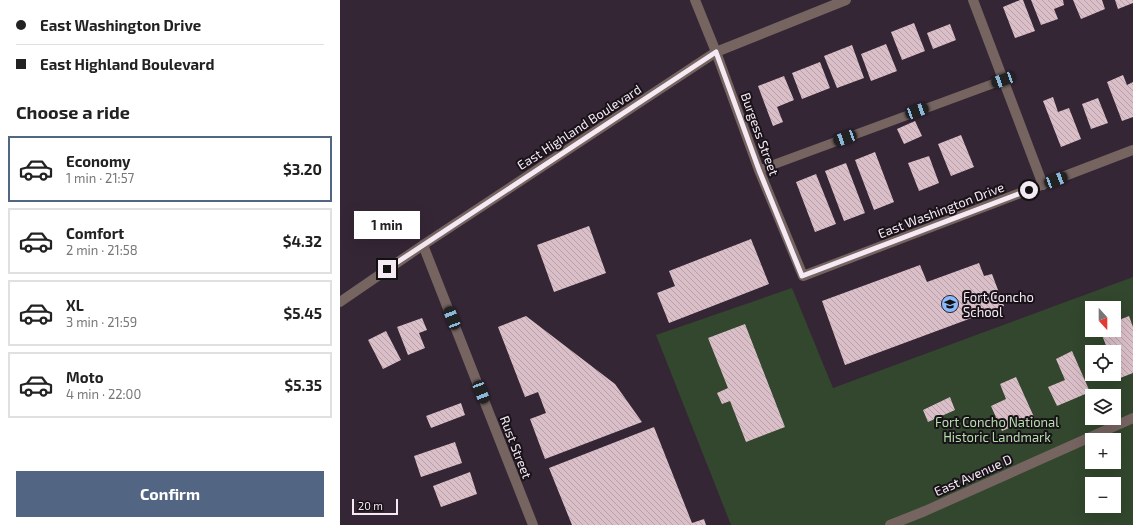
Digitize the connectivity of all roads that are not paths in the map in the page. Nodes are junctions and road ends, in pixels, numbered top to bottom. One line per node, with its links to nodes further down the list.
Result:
1 (695, 0): 4 (street, Burgess Street)
2 (846, 0): 4 (street, East Highland Boulevard)
3 (973, 0): 5 (street)
4 (716, 52): 7 (street, Burgess Street); 9 (street, East Highland Boulevard)
5 (1003, 80): 7 (lane); 8 (street)
6 (1133, 150): 8 (street, East Washington Drive)
7 (759, 170): 10 (street, Burgess Street)
8 (1043, 184): 10 (street, East Washington Drive)
9 (423, 245): 11 (street, East Highland Boulevard); 13 (street, Rust Street)
10 (802, 276)
11 (340, 302)
12 (1133, 418): 14 (street, East Avenue D)
13 (533, 525)
14 (890, 525)

